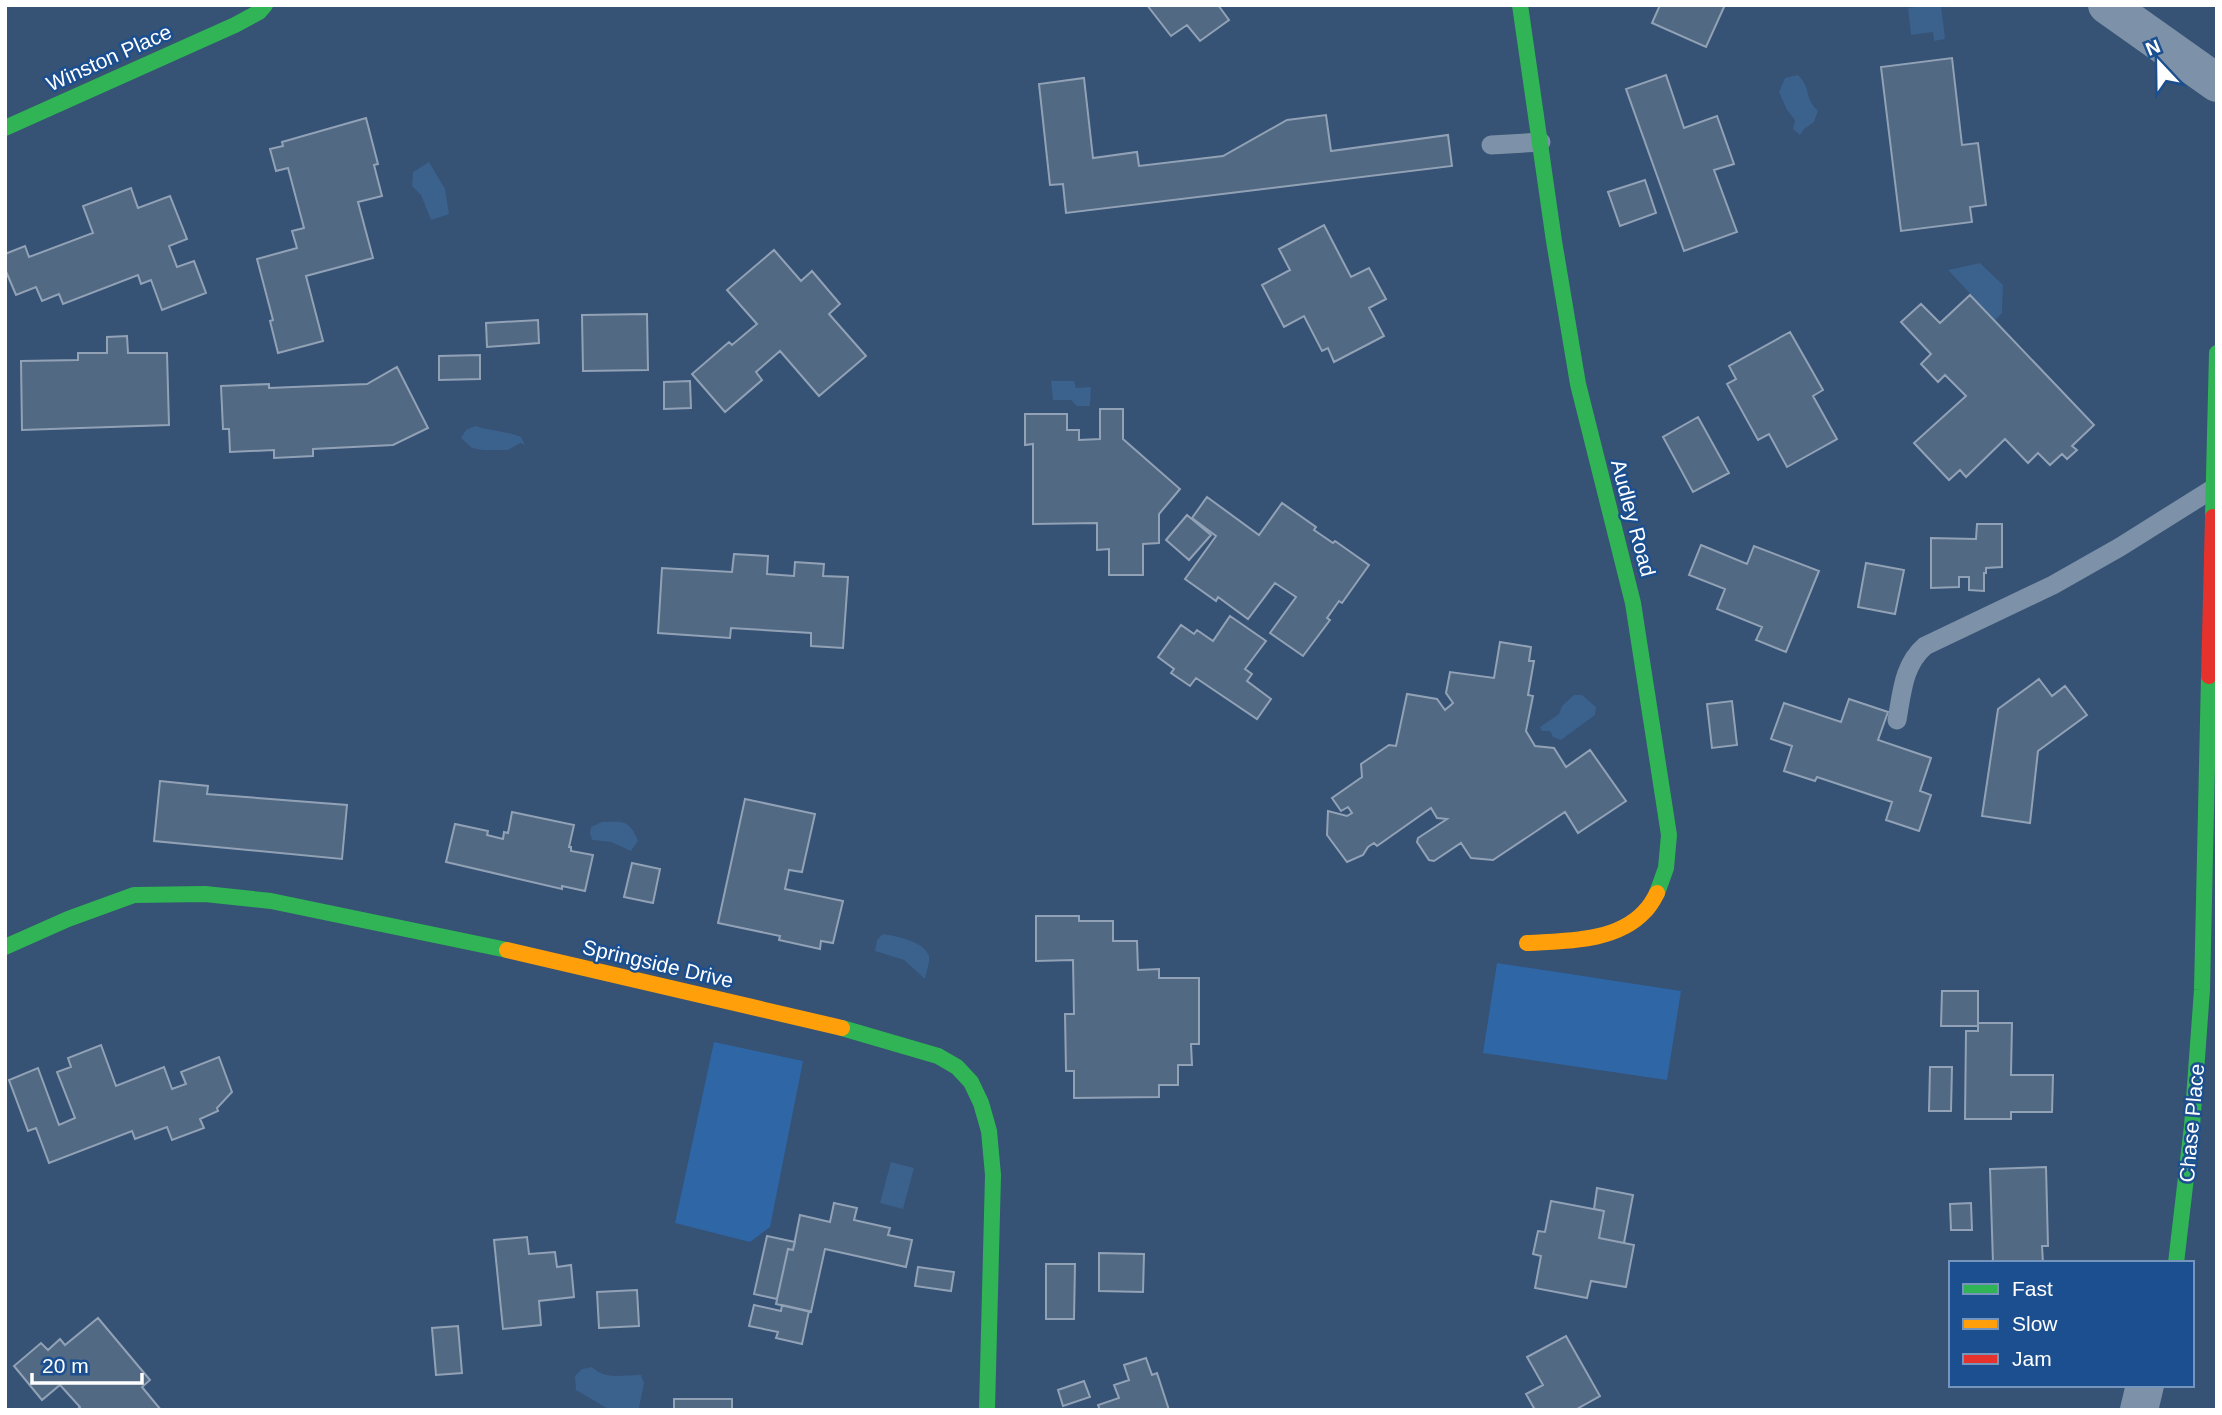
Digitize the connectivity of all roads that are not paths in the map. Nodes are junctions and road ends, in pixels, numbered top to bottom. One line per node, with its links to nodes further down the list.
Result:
1 (265, 5): 5 (street, Winston Place)
2 (1520, 5): 6 (street, Audley Road)
3 (2107, 5): 4 (street)
4 (2217, 83)
5 (5, 128)
6 (1541, 142): 7 (lane); 11 (street, Audley Road)
7 (1491, 145)
8 (2217, 353): 9 (street, Chase Place)
9 (2214, 488): 10 (lane); 13 (street, Chase Place)
10 (1897, 720)
11 (1527, 943)
12 (5, 947): 15 (street, Springside Drive)
13 (2176, 1261)
14 (2145, 1387): 16 (street)
15 (987, 1410)
16 (2139, 1410)

